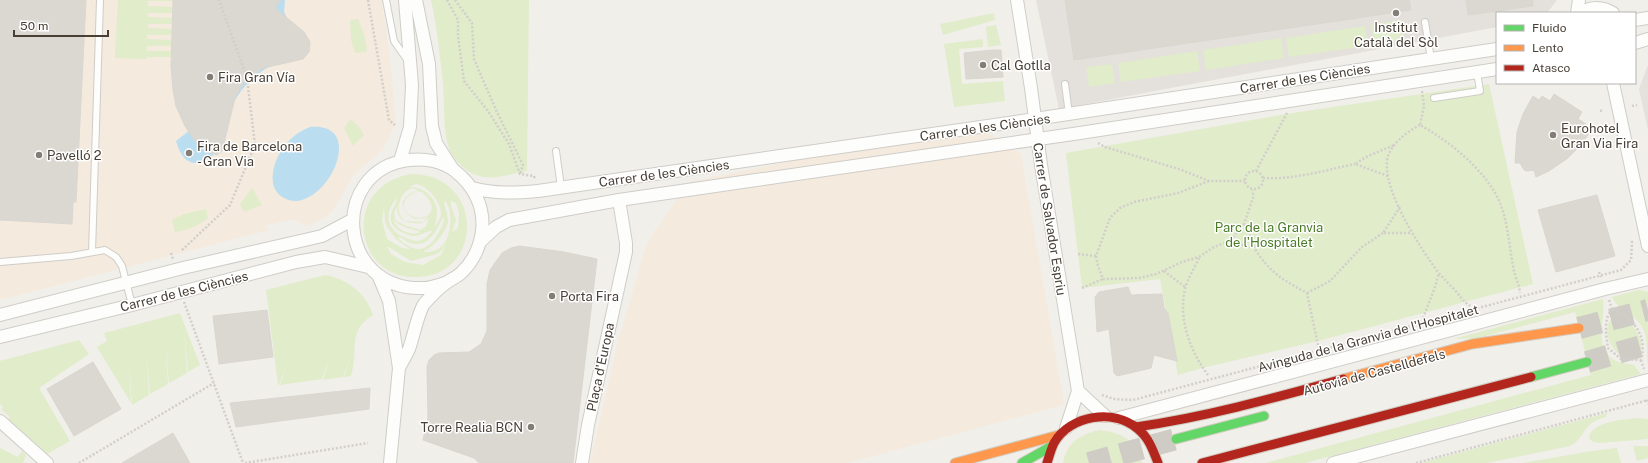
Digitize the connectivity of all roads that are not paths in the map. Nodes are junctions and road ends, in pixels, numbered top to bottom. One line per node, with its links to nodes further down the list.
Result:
1 (100, 0): 36 (lane)
2 (386, 0): 18 (lane)
3 (405, 0): 18 (street)
4 (416, 0): 29 (street)
5 (1017, 0): 25 (street, Carrer de Salvador Espriu)
6 (1579, 0): 8 (street)
7 (1600, 4): 9 (street); 10 (street)
8 (1579, 12)
9 (1581, 12)
10 (1612, 12)
11 (1648, 18): 12 (street)
12 (1636, 20)
13 (1424, 22): 17 (lane)
14 (1648, 39): 15 (street)
15 (1636, 43)
16 (1496, 49): 17 (street, Carrer de les Ciències)
17 (1431, 59): 24 (street, Carrer de les Ciències)
18 (411, 66): 28 (street)
19 (1496, 69): 20 (street, Carrer de les Ciències)
20 (1477, 72): 23 (lane); 26 (street, Carrer de les Ciències)
21 (1065, 84): 24 (lane)
22 (1613, 84): 35 (street)
23 (1434, 98)
24 (1069, 114): 25 (street, Carrer de les Ciències)
25 (1035, 119): 26 (street, Carrer de Salvador Espriu); 30 (street, Carrer de les Ciències)
26 (1038, 140): 32 (street, Carrer de les Ciències); 49 (street, Carrer de Salvador Espriu)
27 (556, 151): 30 (lane)
28 (400, 161): 29 (street); 33 (street)
29 (452, 168): 31 (street)
30 (561, 187): 31 (street, Carrer de les Ciències)
31 (472, 188): 34 (street)
32 (619, 200): 34 (street, Carrer de les Ciències); 61 (street, Plaça d'Europa)
33 (352, 220): 38 (street); 41 (street, Carrer de les Ciències)
34 (481, 241): 42 (street)
35 (1648, 246)
36 (92, 252): 37 (lane); 41 (lane)
37 (0, 262)
38 (368, 266): 39 (street); 43 (street, Carrer de les Ciències)
39 (379, 277): 42 (street); 47 (street)
40 (1648, 279): 53 (street, Avinguda de la Granvia de l'Hospitalet)
41 (126, 282): 43 (lane); 44 (street, Carrer de les Ciències)
42 (444, 283): 47 (street)
43 (132, 305): 45 (street, Carrer de les Ciències)
44 (0, 315)
45 (0, 337)
46 (1511, 347): 55 (main road)
47 (399, 368): 60 (street)
48 (1646, 376): 67 (street)
49 (1078, 391): 52 (street); 56 (street, Carrer de Salvador Espriu)
50 (1493, 397): 66 (main road)
51 (1276, 412): 57 (main road)
52 (1106, 416): 53 (main road); 56 (main road)
53 (1119, 418): 55 (main road)
54 (0, 421): 59 (street)
55 (1136, 427): 65 (main road)
56 (1063, 432): 58 (main road); 62 (main road)
57 (1176, 439)
58 (1052, 446): 63 (main road); 64 (main road)
59 (47, 463)
60 (390, 463)
61 (582, 463)
62 (955, 463)
63 (1022, 463)
64 (1047, 463)
65 (1158, 463)
66 (1202, 463)
67 (1333, 463)

